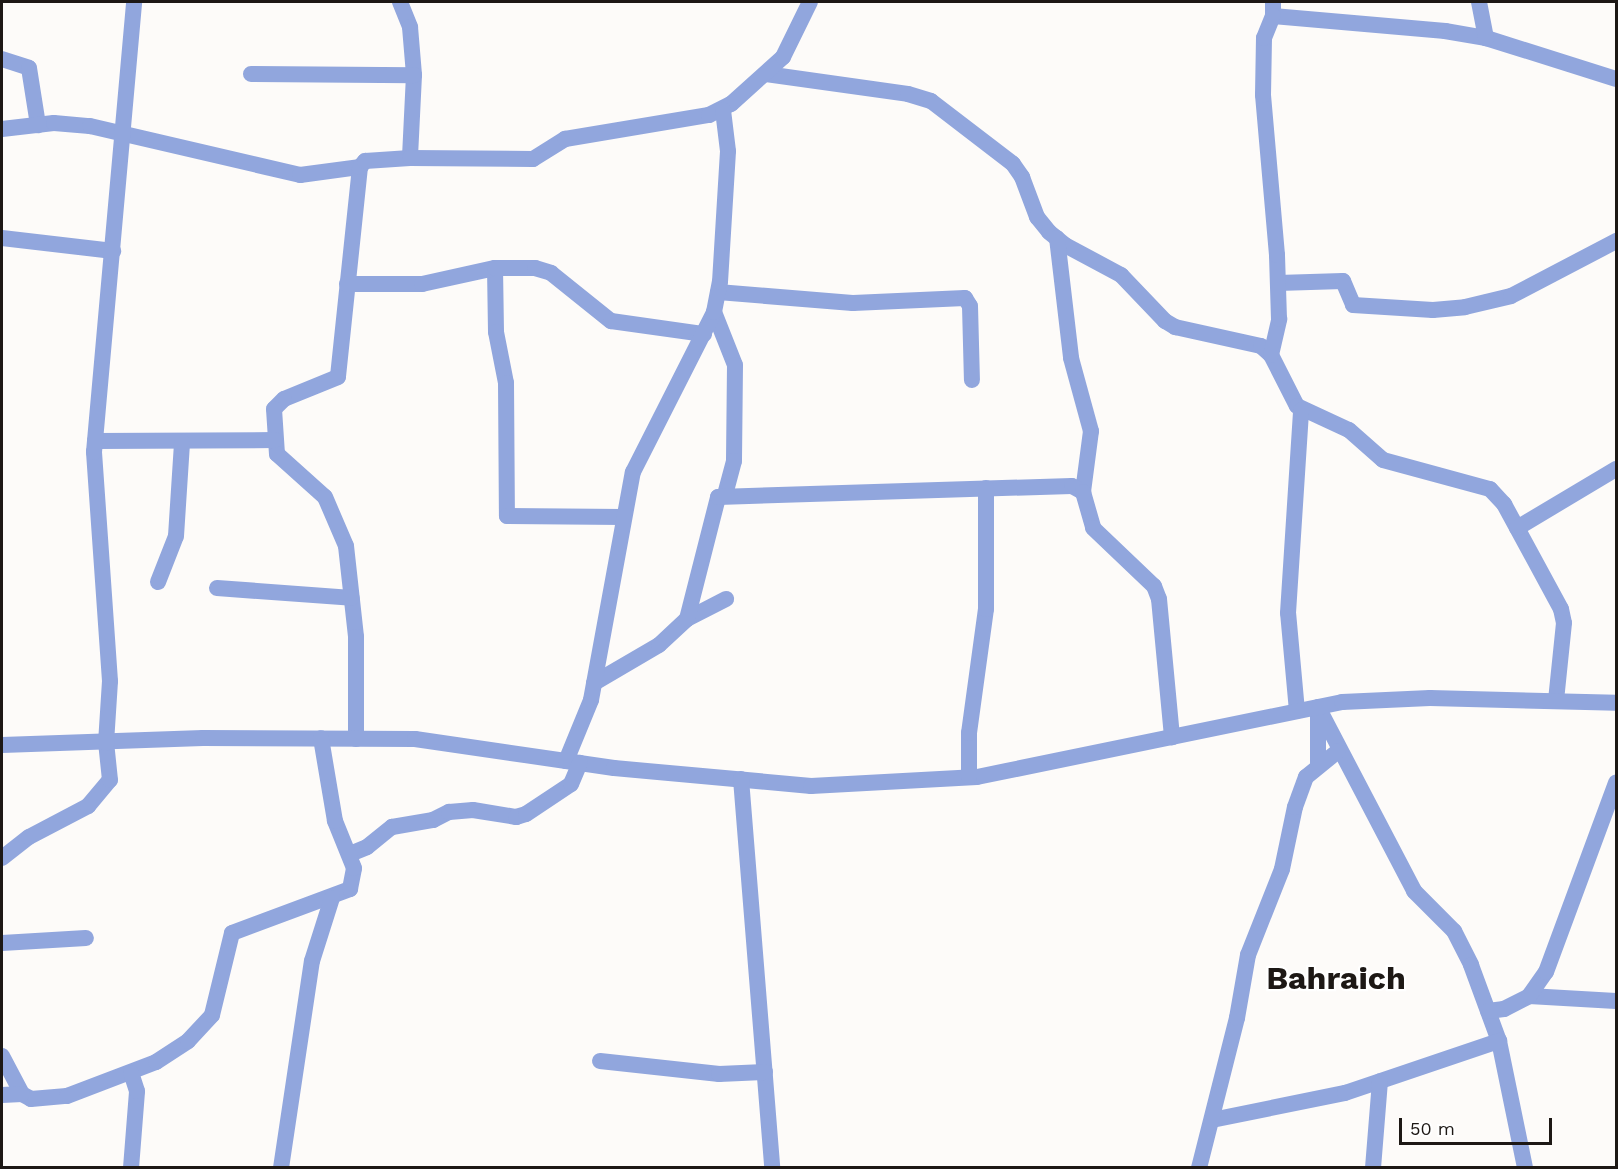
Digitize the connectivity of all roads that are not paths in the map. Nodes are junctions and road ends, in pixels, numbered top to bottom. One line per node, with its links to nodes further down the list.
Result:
1 (134, 2): 15 (street)
2 (400, 2): 10 (street)
3 (810, 2): 9 (street)
4 (1479, 2): 6 (street)
5 (1273, 9): 6 (street); 23 (street)
6 (1485, 38): 11 (street)
7 (2, 59): 13 (street)
8 (251, 74): 10 (street)
9 (766, 74): 12 (street); 19 (street)
10 (414, 75): 16 (street)
11 (1617, 79)
12 (723, 110): 16 (street); 25 (street)
13 (38, 125): 14 (street); 15 (street)
14 (2, 129)
15 (123, 135): 17 (street); 21 (street)
16 (410, 158): 17 (street)
17 (360, 167): 24 (street)
18 (2, 238): 21 (street)
19 (1057, 238): 28 (street); 36 (street)
20 (1617, 241): 23 (street)
21 (113, 251): 32 (street)
22 (495, 268): 24 (street); 27 (street); 38 (street)
23 (1278, 283): 28 (street)
24 (347, 284): 31 (street)
25 (718, 292): 26 (street); 29 (street)
26 (714, 312): 27 (street); 37 (street)
27 (704, 334): 38 (street)
28 (1270, 355): 30 (street)
29 (972, 380)
30 (1302, 410): 39 (street); 49 (street)
31 (275, 440): 33 (street); 42 (street)
32 (95, 441): 33 (street); 53 (street)
33 (182, 442): 40 (street)
34 (1617, 469): 39 (street)
35 (986, 488): 36 (street); 37 (street); 58 (street)
36 (1083, 492): 50 (street)
37 (725, 495): 44 (street)
38 (623, 517): 45 (street)
39 (1517, 528): 46 (street)
40 (158, 582)
41 (217, 588): 42 (street)
42 (352, 598): 52 (street)
43 (726, 599): 44 (street)
44 (687, 619): 45 (street)
45 (594, 683): 56 (street)
46 (1556, 700): 47 (street); 48 (street)
47 (1617, 703)
48 (1318, 707): 49 (street); 55 (street); 57 (street)
49 (1297, 711): 50 (street)
50 (1172, 737): 58 (street)
51 (321, 738): 52 (street); 53 (street); 61 (street)
52 (356, 739): 56 (street)
53 (106, 743): 54 (street); 62 (street)
54 (2, 746)
55 (1338, 751): 57 (street); 68 (street)
56 (573, 762): 59 (street); 61 (street)
57 (1318, 765): 77 (street)
58 (969, 777): 59 (street)
59 (741, 779): 72 (street)
60 (1617, 783): 66 (street)
61 (350, 854): 63 (street)
62 (2, 858)
63 (332, 898): 73 (street); 79 (street)
64 (86, 938): 65 (street)
65 (2, 943)
66 (1529, 996): 67 (street); 68 (street)
67 (1617, 1000)
68 (1488, 1011): 69 (street)
69 (1499, 1041): 74 (street); 83 (street)
70 (2, 1056): 75 (street)
71 (600, 1061): 72 (street)
72 (765, 1072): 80 (street)
73 (131, 1073): 75 (street); 78 (street)
74 (1380, 1081): 77 (street); 82 (street)
75 (22, 1094): 76 (street)
76 (2, 1095)
77 (1212, 1120): 81 (street)
78 (131, 1167)
79 (281, 1167)
80 (772, 1167)
81 (1199, 1167)
82 (1373, 1167)
83 (1525, 1167)

